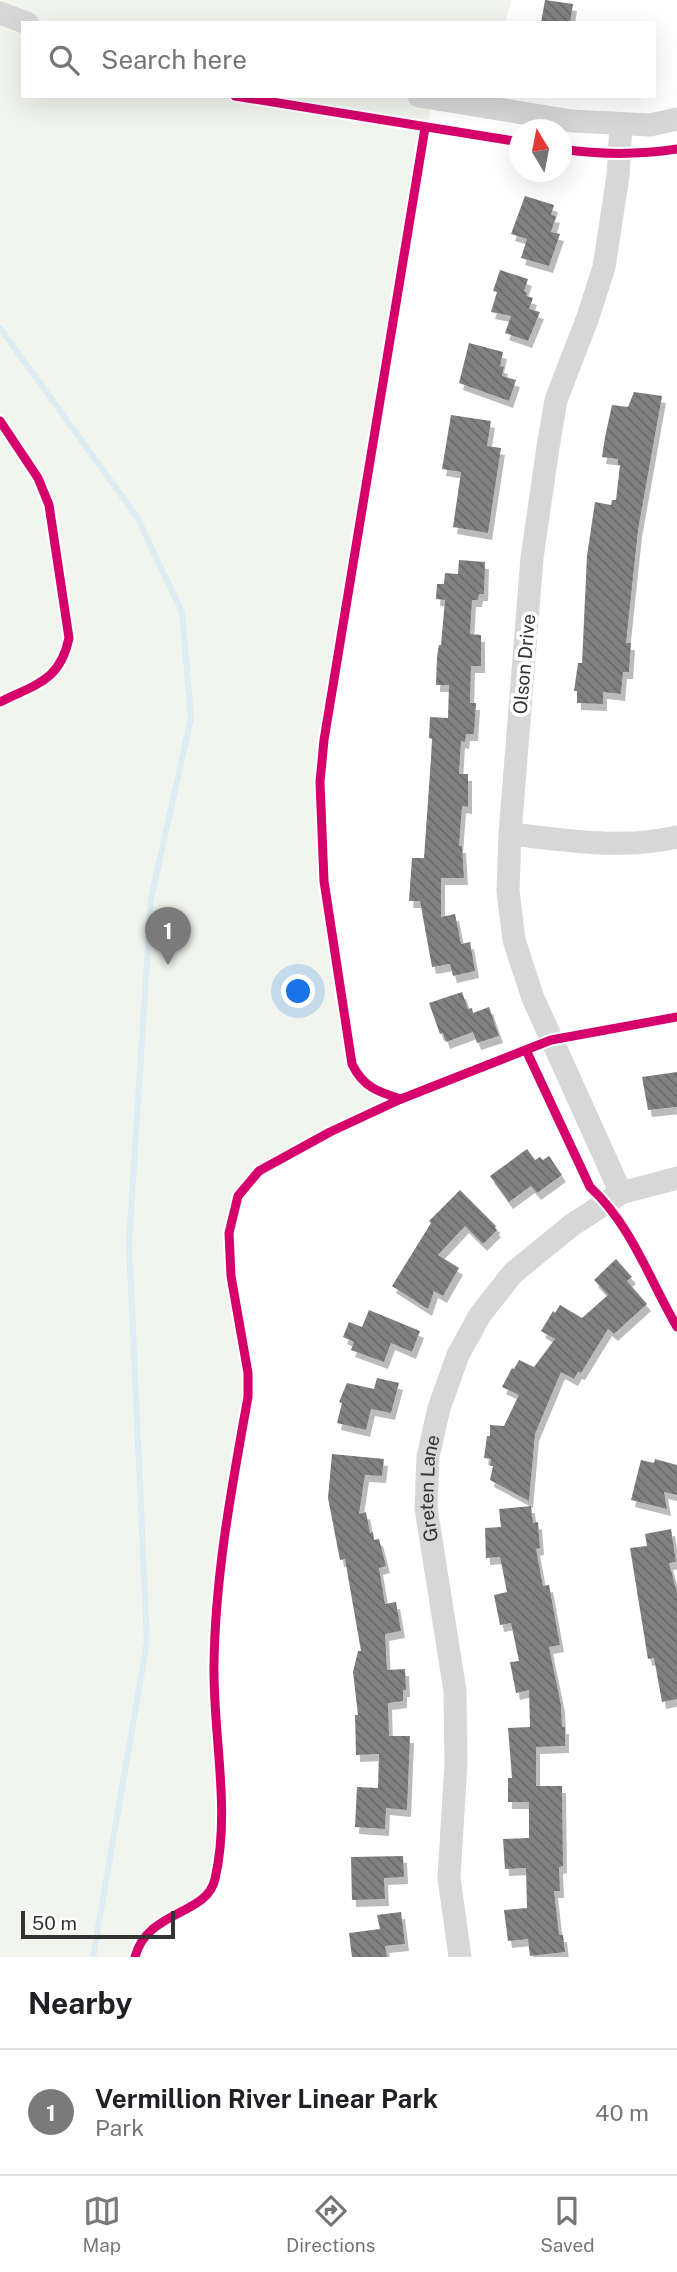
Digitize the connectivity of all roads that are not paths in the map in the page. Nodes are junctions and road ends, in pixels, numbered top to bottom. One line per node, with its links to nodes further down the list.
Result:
1 (0, 13): 2 (street)
2 (22, 21)
3 (431, 98): 5 (street)
4 (677, 120): 5 (street)
5 (621, 125): 6 (street, Olson Drive)
6 (510, 834): 7 (street); 9 (street, Olson Drive)
7 (677, 837)
8 (677, 1178): 9 (street, Greten Lane)
9 (621, 1193): 10 (street, Greten Lane)
10 (460, 1957)

